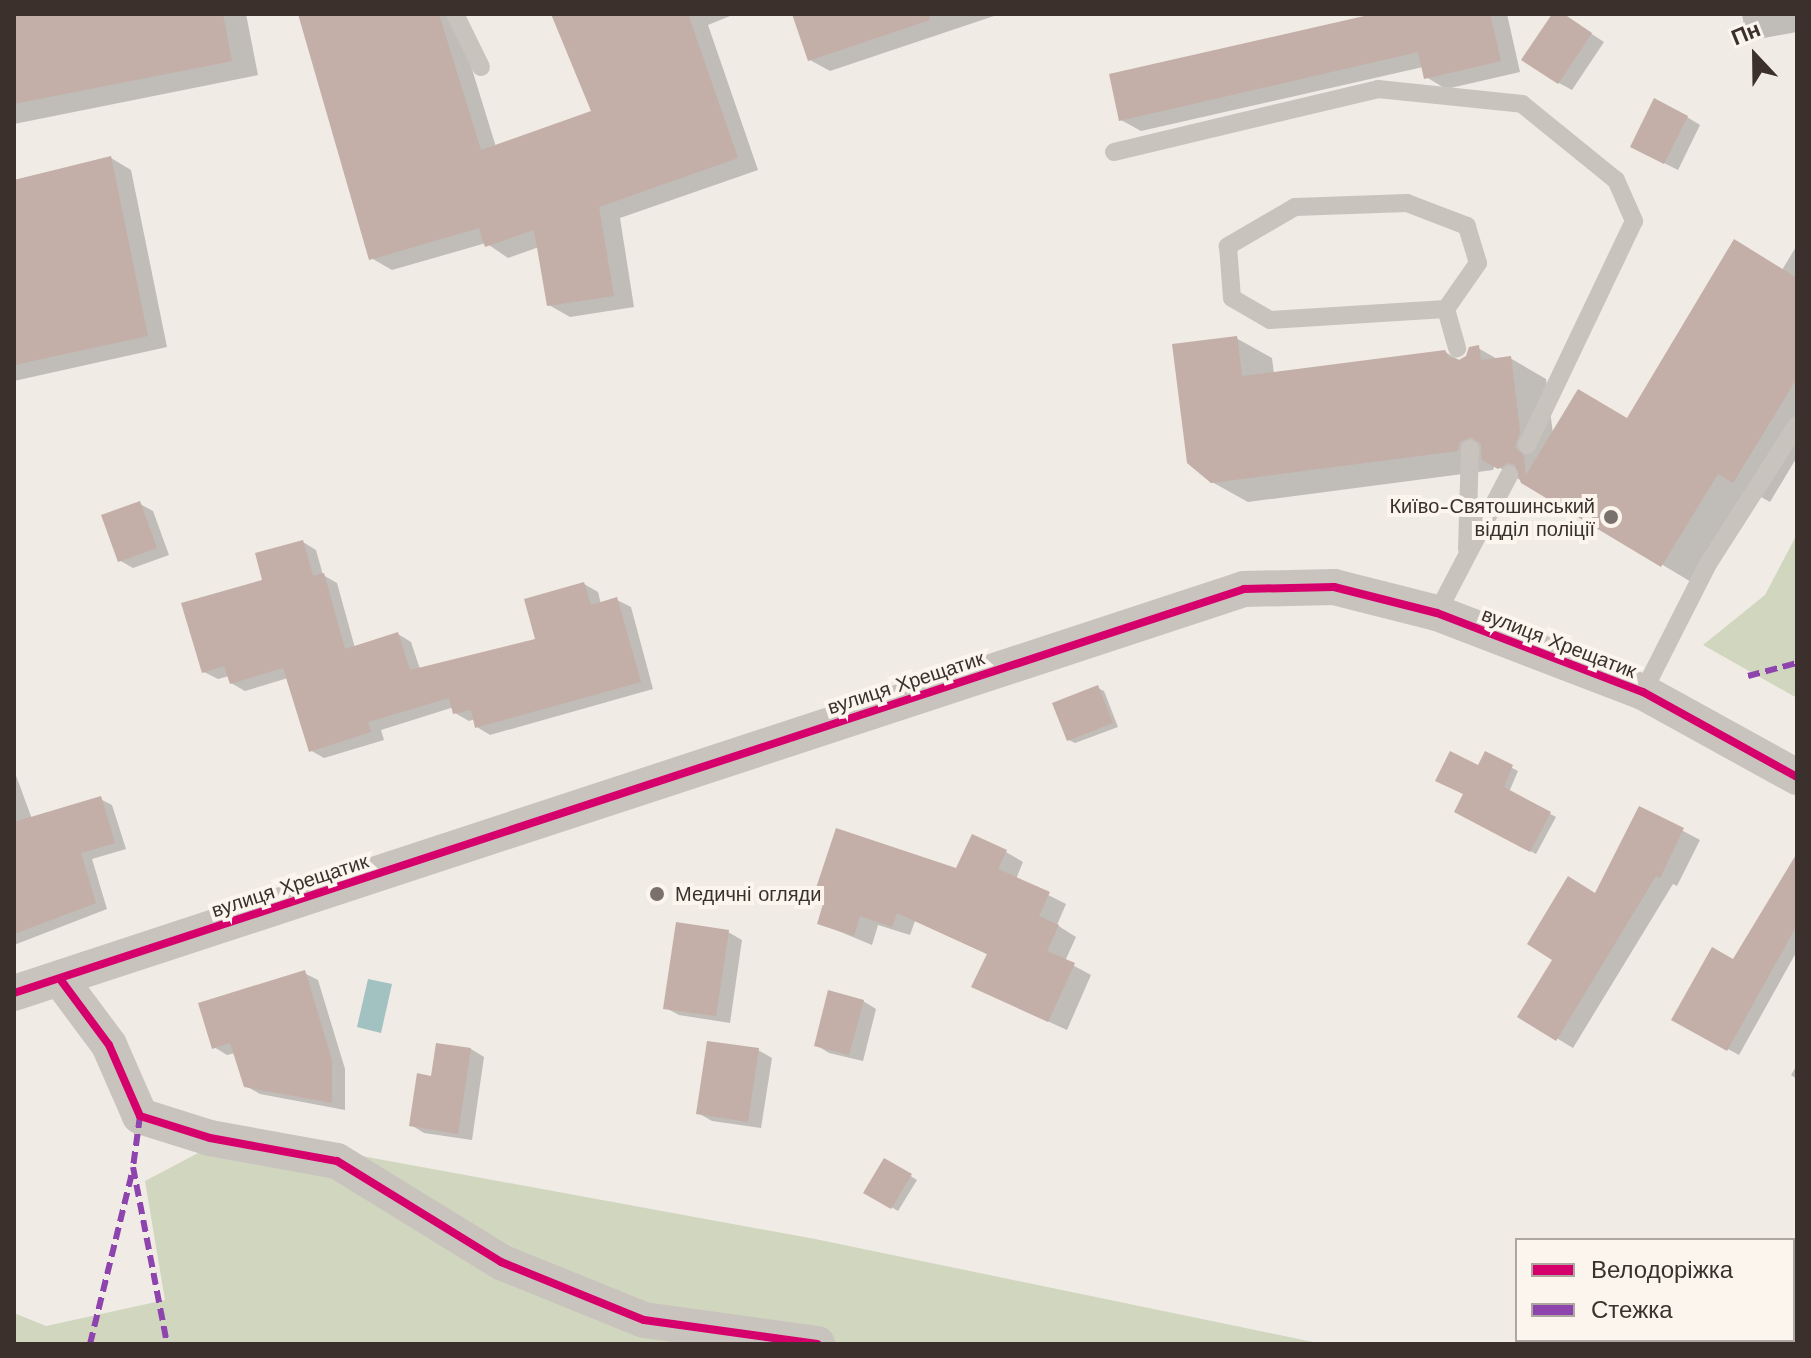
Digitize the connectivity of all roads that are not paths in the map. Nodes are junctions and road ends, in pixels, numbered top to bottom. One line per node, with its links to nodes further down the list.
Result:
1 (455, 14): 2 (lane)
2 (481, 67)
3 (1114, 152): 7 (lane)
4 (1446, 309): 4 (lane); 5 (lane)
5 (1457, 348)
6 (1797, 425): 12 (lane)
7 (1527, 445)
8 (1470, 449): 10 (lane)
9 (1509, 475): 10 (lane)
10 (1467, 556): 11 (lane)
11 (1437, 613): 12 (street, вулиця Хрещатик); 14 (street, вулиця Хрещатик)
12 (1643, 692): 13 (street, вулиця Хрещатик)
13 (1797, 777)
14 (60, 979): 15 (street, вулиця Хрещатик); 16 (street)
15 (14, 993)
16 (817, 1344)

